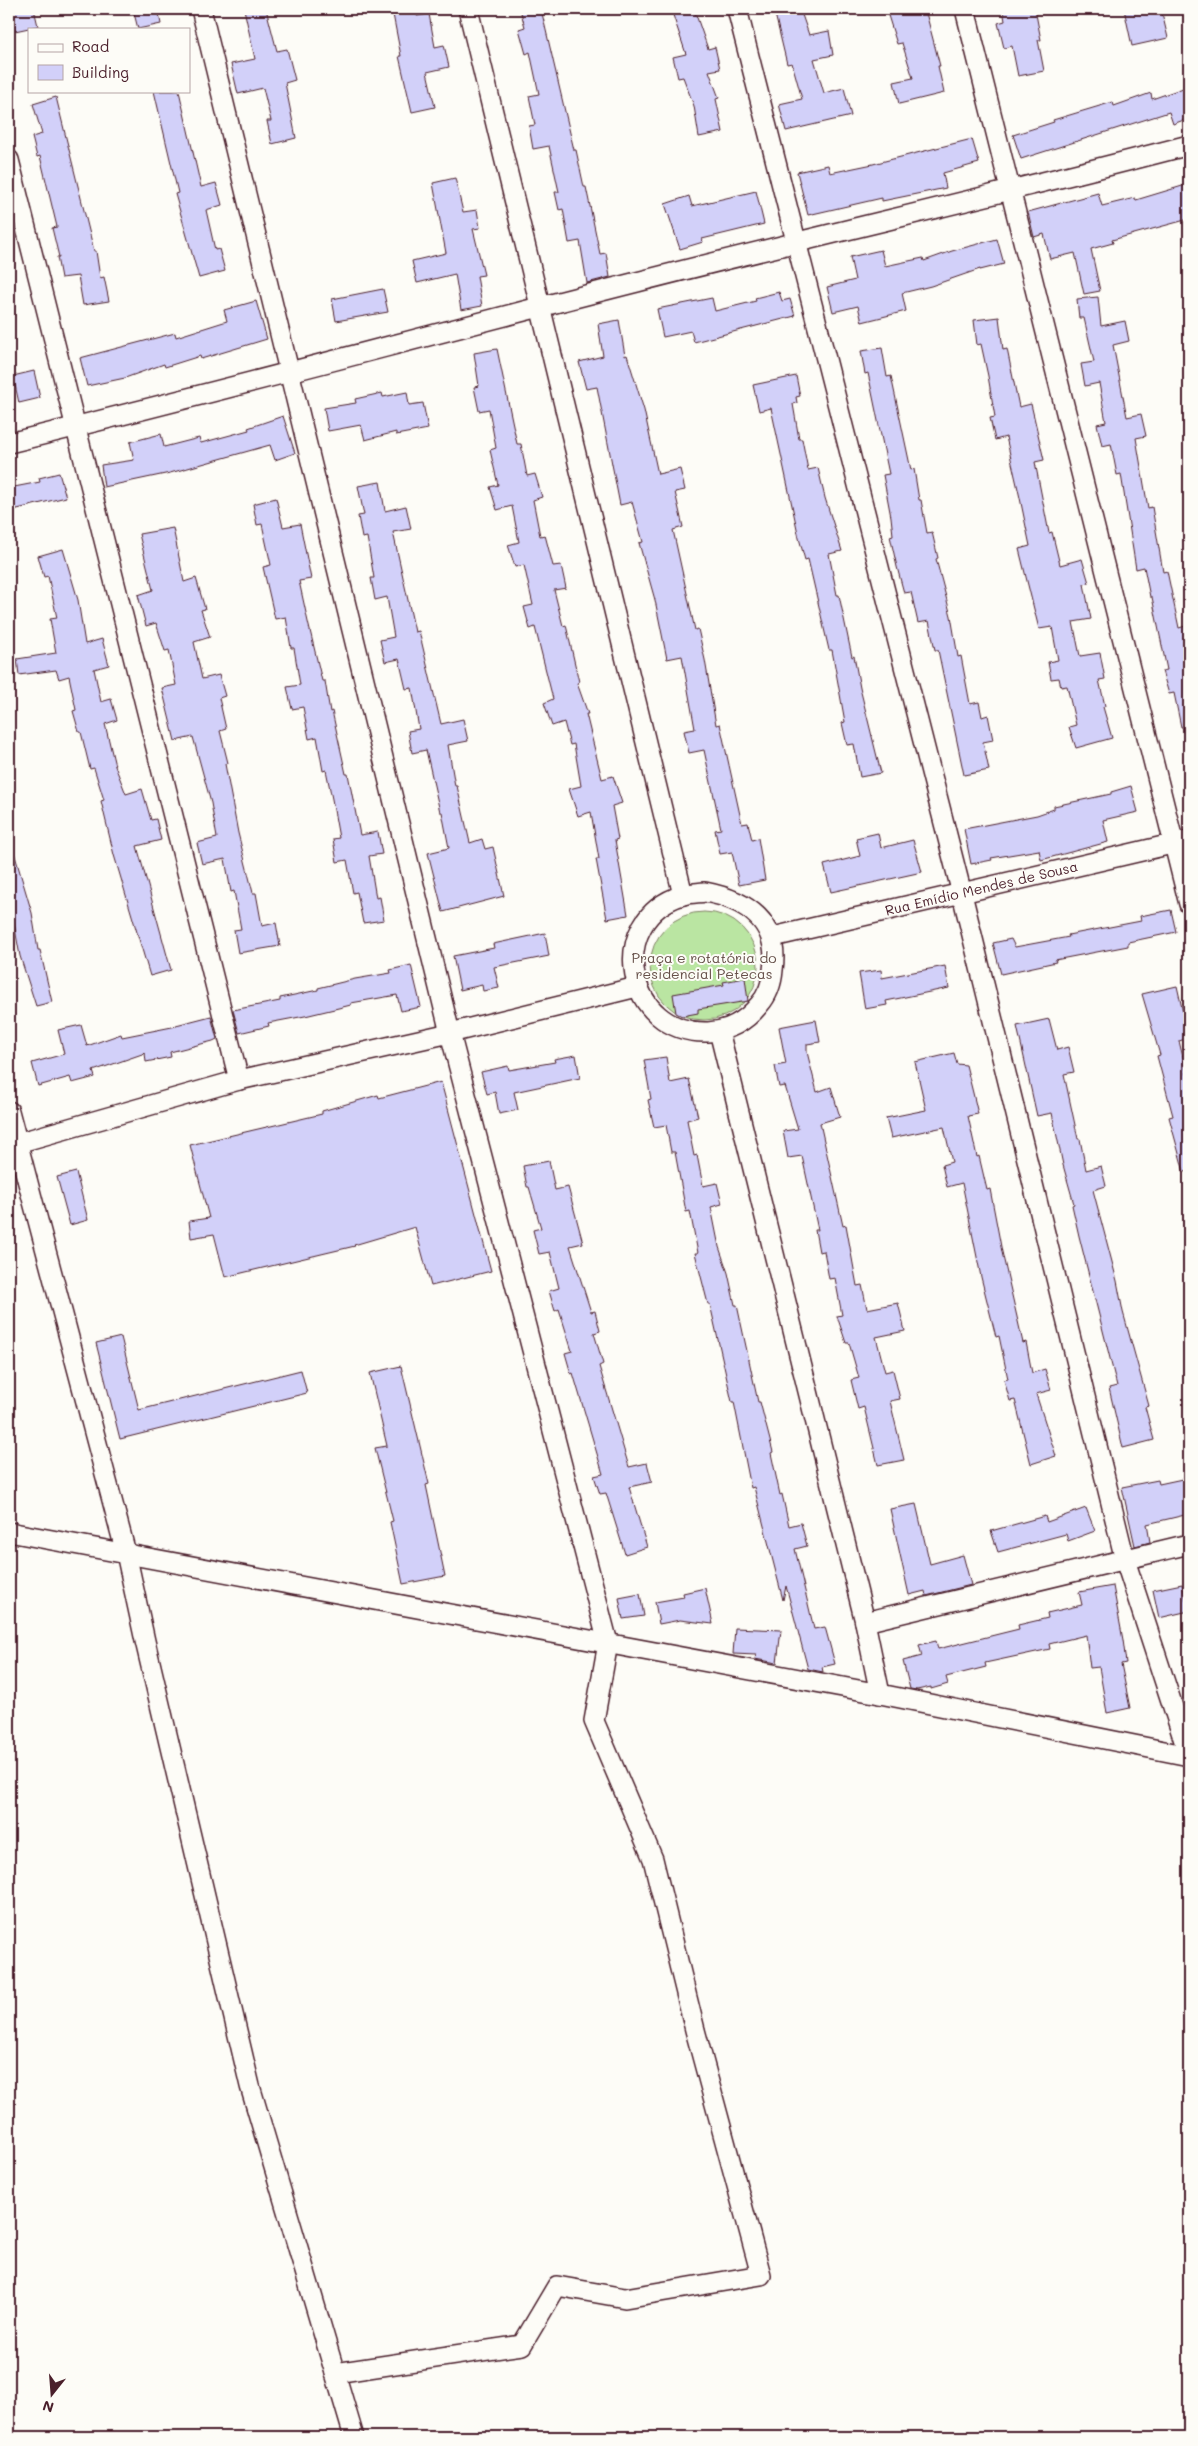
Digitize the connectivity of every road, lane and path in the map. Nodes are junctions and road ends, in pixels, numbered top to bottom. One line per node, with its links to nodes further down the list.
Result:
1 (201, 9): 10 (street)
2 (468, 9): 9 (street)
3 (737, 9): 8 (street)
4 (965, 9): 7 (street)
5 (1189, 145): 7 (street)
6 (9, 160): 11 (street)
7 (1010, 192): 8 (street); 13 (street)
8 (795, 242): 9 (street); 14 (street)
9 (541, 307): 10 (street); 15 (street)
10 (289, 373): 11 (street); 20 (street)
11 (74, 427): 12 (street); 21 (street)
12 (9, 443)
13 (1182, 842): 14 (street, Rua Emídio Mendes de Sousa); 16 (street)
14 (962, 894): 17 (street, Rua Emídio Mendes de Sousa); 27 (street)
15 (683, 895): 17 (street); 18 (street)
16 (1189, 904)
17 (773, 937): 19 (street)
18 (637, 987): 19 (street); 20 (street)
19 (718, 1031): 28 (street)
20 (450, 1033): 21 (street); 29 (street)
21 (239, 1080): 23 (street)
22 (9, 1111): 23 (street)
23 (17, 1143): 26 (street)
24 (9, 1532): 26 (street)
25 (1189, 1544): 27 (street)
26 (126, 1553): 29 (street); 32 (street)
27 (1125, 1560): 28 (street); 31 (street)
28 (865, 1622): 30 (street)
29 (608, 1643): 30 (street); 32 (street)
30 (880, 1694): 31 (street)
31 (1189, 1756)
32 (335, 2374): 33 (street)
33 (354, 2437)

